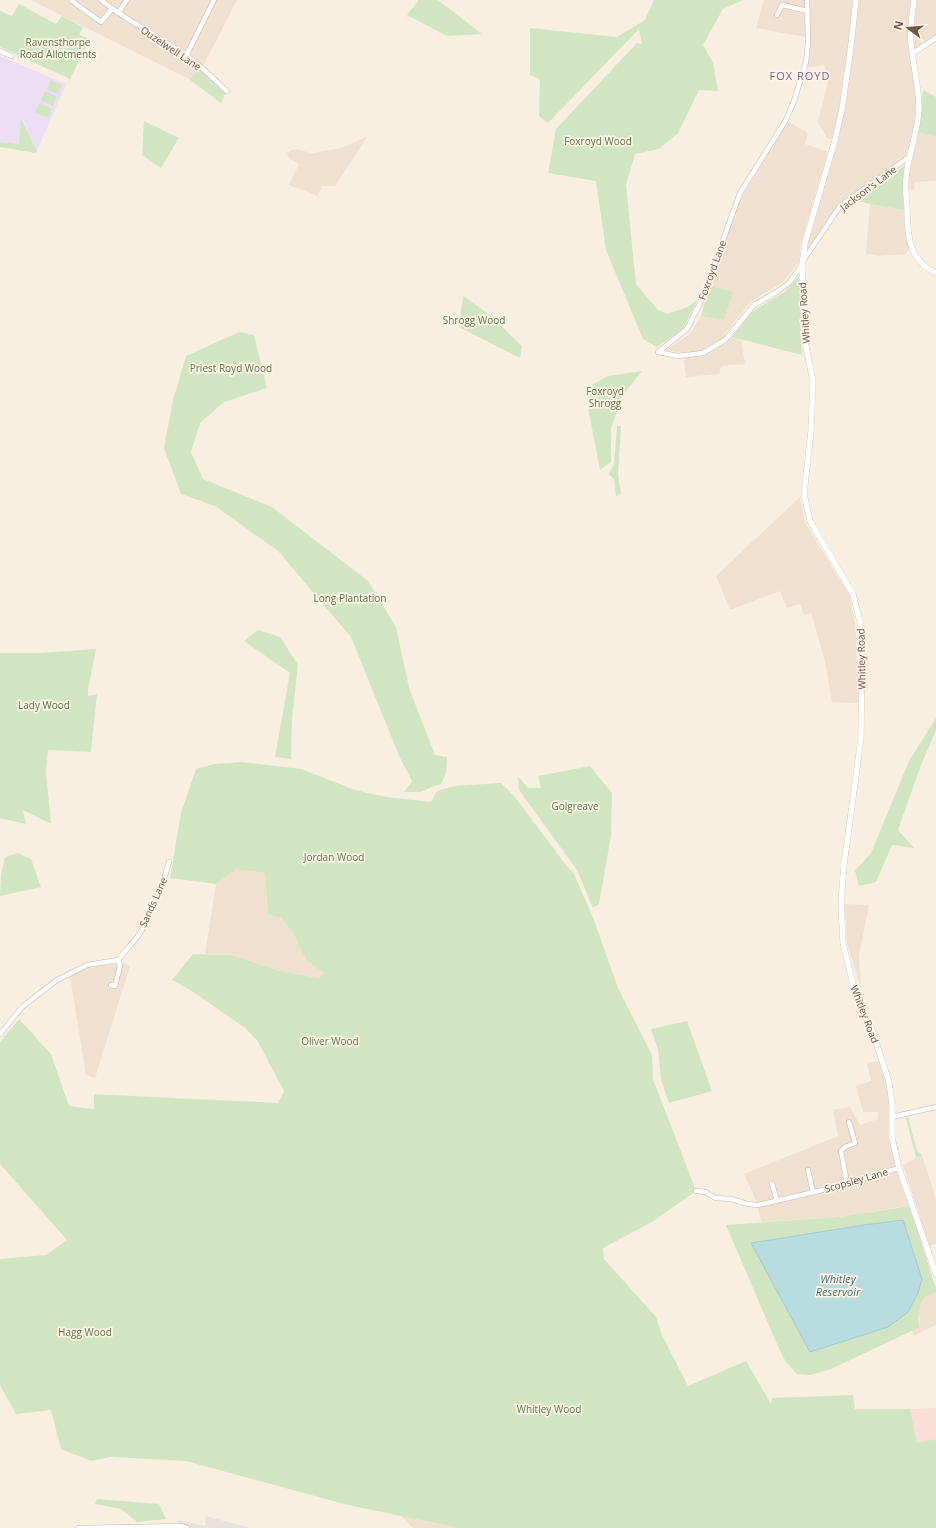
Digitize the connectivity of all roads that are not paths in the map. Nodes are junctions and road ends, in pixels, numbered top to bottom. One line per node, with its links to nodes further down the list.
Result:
1 (72, 0): 8 (street)
2 (101, 0): 8 (street, Ouzelwell Lane)
3 (127, 0): 10 (street)
4 (214, 0): 16 (street)
5 (807, 0): 9 (street, Foxroyd Lane)
6 (856, 0): 19 (street, Whitley Road)
7 (914, 0): 14 (street)
8 (112, 9): 10 (street, Ouzelwell Lane)
9 (808, 11): 11 (street); 19 (street, Foxroyd Lane)
10 (118, 13): 16 (street, Ouzelwell Lane)
11 (777, 15)
12 (936, 38): 14 (street)
13 (0, 51): 15 (street)
14 (912, 53): 18 (street)
15 (11, 56)
16 (186, 56): 17 (street, Ouzelwell Lane)
17 (227, 91)
18 (909, 157): 19 (street, Jackson's Lane); 20 (street)
19 (803, 263): 26 (street, Whitley Road)
20 (936, 273)
21 (169, 862): 22 (street, Sands Lane)
22 (118, 960): 23 (street); 24 (street)
23 (111, 985)
24 (0, 1034)
25 (936, 1107): 26 (street)
26 (892, 1117): 28 (street, Whitley Road)
27 (849, 1122): 30 (street)
28 (899, 1168): 30 (street, Scopsley Lane); 35 (street, Whitley Road)
29 (808, 1170): 33 (street, Scopsley Lane)
30 (848, 1183): 33 (street, Scopsley Lane)
31 (772, 1184): 34 (street)
32 (696, 1191): 34 (street, Scopsley Lane)
33 (813, 1192): 34 (street, Scopsley Lane)
34 (777, 1200)
35 (936, 1274)
36 (78, 1528): 37 (street)
37 (90, 1528): 38 (street)
38 (187, 1528)

